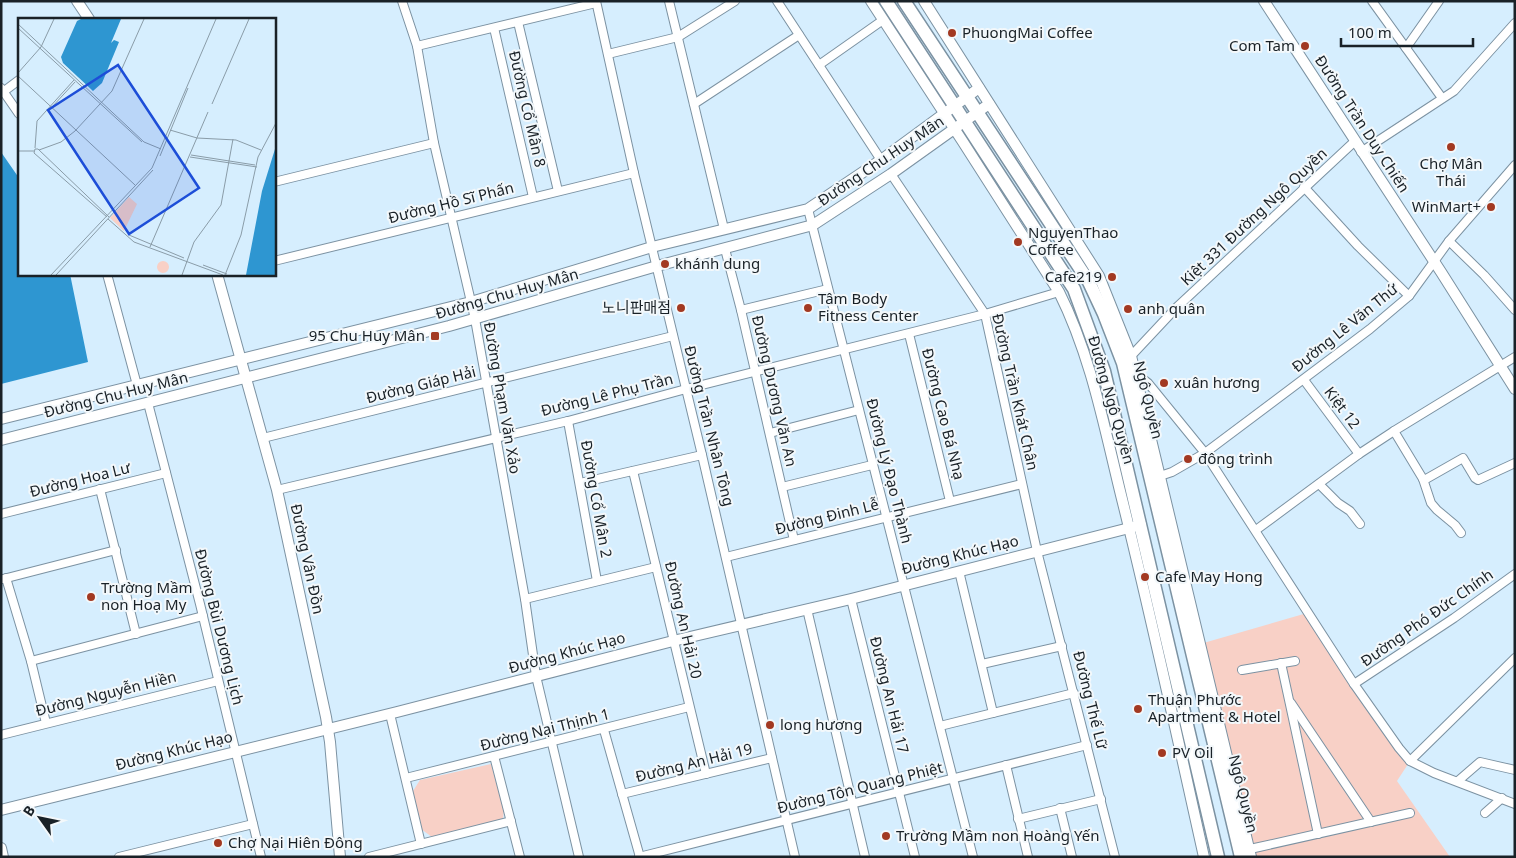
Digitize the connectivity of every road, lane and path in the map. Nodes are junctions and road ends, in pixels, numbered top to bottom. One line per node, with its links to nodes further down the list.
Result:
1 (77, 1): 14 (street)
2 (402, 1): 21 (street, Đường Phạm Văn Xảo)
3 (669, 1): 20 (street)
4 (735, 1): 20 (street)
5 (777, 1): 19 (street)
6 (871, 1): 15 (street)
7 (886, 1): 32 (highway)
8 (904, 1): 28 (highway, Ngô Quyền)
9 (924, 1): 26 (street, Đường Ngô Quyền)
10 (1372, 1): 22 (street)
11 (1439, 1): 22 (street)
12 (596, 2): 16 (street); 23 (street, Đường Trần Nhân Tông)
13 (1268, 3): 36 (street, Đường Trần Duy Chiến)
14 (88, 18)
15 (883, 20): 24 (street); 32 (street)
16 (518, 22): 18 (street); 45 (street, Đường Cổ Mân 8)
17 (1515, 23): 29 (street)
18 (494, 28): 21 (street); 46 (street, Đường Cổ Mân 8)
19 (799, 34): 24 (street); 30 (street)
20 (678, 37): 23 (street); 30 (street)
21 (417, 46): 37 (street, Đường Phạm Văn Xảo)
22 (1406, 48): 29 (street)
23 (608, 54): 41 (street, Đường Trần Nhân Tông)
24 (819, 65): 39 (street)
25 (18, 81): 27 (street)
26 (979, 88): 28 (street, Đường Chu Huy Mân); 31 (street, Đường Ngô Quyền)
27 (2, 90): 34 (street)
28 (967, 97): 32 (street, Đường Chu Huy Mân); 33 (highway, Ngô Quyền)
29 (1442, 98): 38 (street)
30 (694, 104): 50 (street)
31 (989, 104): 33 (street, Đường Chu Huy Mân); 72 (street, Đường Ngô Quyền)
32 (949, 110): 35 (highway); 39 (street, Đường Chu Huy Mân)
33 (978, 112): 35 (street, Đường Chu Huy Mân); 72 (highway, Ngô Quyền)
34 (18, 113)
35 (959, 125): 42 (street, Đường Chu Huy Mân); 60 (street, Đường Ngô Quyền); 110 (highway)
36 (1355, 141): 38 (street, Đường Trần Duy Chiến); 44 (street, Kiệt 331 Đường Ngô Quyền)
37 (434, 142): 43 (street); 48 (street, Đường Phạm Văn Xảo)
38 (1361, 152): 55 (street, Đường Trần Duy Chiến)
39 (881, 160): 47 (street, Đường Chu Huy Mân)
40 (1515, 165): 51 (street, Đường Lê Văn Thứ)
41 (634, 173): 45 (street, Đường Hồ Sĩ Phấn); 52 (street, Đường Trần Nhân Tông)
42 (891, 174): 49 (street, Đường Chu Huy Mân); 65 (street, Đường Trần Khát Chân)
43 (275, 182)
44 (1304, 187): 61 (street); 72 (street, Kiệt 331 Đường Ngô Quyền)
45 (558, 191): 46 (street, Đường Hồ Sĩ Phấn)
46 (533, 197): 48 (street, Đường Hồ Sĩ Phấn)
47 (808, 209): 49 (street, Đường Lý Đạo Thành); 50 (street, Đường Chu Huy Mân)
48 (450, 217): 54 (street, Đường Hồ Sĩ Phấn); 62 (street, Đường Phạm Văn Xảo)
49 (813, 225): 53 (street, Đường Chu Huy Mân); 59 (street, Đường Lý Đạo Thành)
50 (724, 229): 52 (street, Đường Chu Huy Mân)
51 (1449, 241): 55 (street, Đường Lê Văn Thứ); 64 (street)
52 (652, 247): 56 (street, Đường Trần Nhân Tông); 62 (street, Đường Chu Huy Mân)
53 (725, 249): 56 (street, Đường Chu Huy Mân); 63 (street, Đường Dương Văn An)
54 (275, 261)
55 (1434, 261): 61 (street, Đường Lê Văn Thứ); 73 (street, Đường Trần Duy Chiến)
56 (656, 266): 66 (street, Đường Chu Huy Mân); 68 (street, Đường Trần Nhân Tông)
57 (107, 275): 79 (street)
58 (219, 275): 71 (street, Đường Vân Đồn)
59 (828, 289): 63 (street); 69 (street, Đường Lý Đạo Thành)
60 (1059, 292): 65 (street, Đường Lê Phụ Trần); 110 (street, Đường Ngô Quyền)
61 (1409, 296): 77 (street, Đường Lê Văn Thứ)
62 (471, 302): 66 (street, Đường Phạm Văn Xảo); 71 (street, Đường Chu Huy Mân)
63 (741, 310): 74 (street, Đường Dương Văn An)
64 (1515, 310)
65 (985, 314): 67 (street, Đường Lê Phụ Trần); 101 (street, Đường Trần Khát Chân)
66 (475, 319): 76 (street, Đường Chu Huy Mân); 78 (street, Đường Phạm Văn Xảo)
67 (909, 334): 69 (street, Đường Lê Phụ Trần); 106 (street, Đường Cao Bá Nhạ)
68 (673, 336): 78 (street, Đường Giáp Hải); 80 (street, Đường Trần Nhân Tông)
69 (844, 349): 74 (street, Đường Lê Phụ Trần); 83 (street, Đường Lý Đạo Thành)
70 (1515, 357): 73 (street)
71 (241, 360): 76 (street, Đường Vân Đồn); 79 (street, Đường Chu Huy Mân)
72 (1127, 360): 75 (street, Đường Ngô Quyền); 180 (highway, Ngô Quyền)
73 (1501, 367): 81 (street, Đường Trần Duy Chiến); 86 (street)
74 (755, 372): 80 (street, Đường Lê Phụ Trần); 87 (street, Đường Dương Văn An)
75 (1135, 372): 91 (street, Đường Phó Đức Chính); 98 (street, Đường Ngô Quyền)
76 (246, 378): 82 (street, Đường Chu Huy Mân); 89 (street, Đường Vân Đồn)
77 (1304, 380): 91 (street, Đường Lê Văn Thứ); 92 (street, Kiệt 12)
78 (485, 383): 88 (street, Đường Phạm Văn Xảo); 89 (street, Đường Giáp Hải)
79 (137, 385): 84 (street, Đường Chu Huy Mân)
80 (686, 389): 85 (street, Đường Lê Phụ Trần); 93 (street, Đường Trần Nhân Tông)
81 (1515, 389)
82 (148, 403): 90 (street, Đường Chu Huy Mân); 97 (street, Đường Bùi Dương Lịch)
83 (859, 410): 87 (street); 95 (street, Đường Lý Đạo Thành)
84 (1, 419)
85 (568, 421): 88 (street, Đường Lê Phụ Trần); 100 (street, Đường Cổ Mân 2)
86 (1394, 431): 92 (street); 99 (street)
87 (770, 433): 103 (street, Đường Dương Văn An)
88 (495, 437): 105 (street, Đường Lê Phụ Trần); 124 (street, Đường Phạm Văn Xảo)
89 (263, 438): 105 (street, Đường Vân Đồn)
90 (1, 440)
91 (1205, 453): 98 (street, Đường Lê Văn Thứ); 111 (street, Đường Phó Đức Chính)
92 (1359, 454): 102 (street)
93 (702, 455): 96 (street); 116 (street, Đường Trần Nhân Tông)
94 (1515, 463): 99 (street)
95 (872, 465): 103 (street); 108 (street, Đường Lý Đạo Thành)
96 (632, 472): 100 (street); 117 (street, Đường An Hải 20)
97 (166, 473): 104 (street, Đường Hoa Lư); 126 (street, Đường Bùi Dương Lịch)
98 (1160, 476): 180 (street, Đường Ngô Quyền)
99 (1424, 479): 112 (street)
100 (580, 483): 121 (street, Đường Cổ Mân 2)
101 (1022, 484): 106 (street, Đường Đinh Lễ); 115 (street, Đường Trần Khát Chân)
102 (1319, 484): 109 (street); 111 (street)
103 (782, 487): 113 (street, Đường Dương Văn An)
104 (100, 489): 107 (street, Đường Hoa Lư); 114 (street)
105 (277, 490): 147 (street, Đường Vân Đồn)
106 (950, 501): 108 (street, Đường Đinh Lễ)
107 (1, 514)
108 (886, 517): 113 (street, Đường Đinh Lễ); 122 (street, Đường Lý Đạo Thành)
109 (1360, 524)
110 (1135, 527): 115 (street, Đường Khúc Hạo); 196 (street, Đường Ngô Quyền); 197 (highway)
111 (1256, 530): 139 (street, Đường Phó Đức Chính)
112 (1461, 533)
113 (794, 540): 116 (street, Đường Đinh Lễ)
114 (116, 550): 120 (street); 128 (street)
115 (1037, 551): 118 (street, Đường Khúc Hạo); 130 (street, Đường Thế Lữ)
116 (726, 557): 127 (street, Đường Trần Nhân Tông)
117 (656, 567): 121 (street); 129 (street, Đường An Hải 20)
118 (959, 571): 122 (street, Đường Khúc Hạo); 135 (street)
119 (1515, 574): 139 (street, Đường Phó Đức Chính)
120 (4, 579): 132 (street)
121 (597, 581): 124 (street)
122 (903, 585): 123 (street, Đường Khúc Hạo); 146 (street, Đường Lý Đạo Thành)
123 (851, 598): 125 (street, Đường Khúc Hạo); 162 (street, Đường An Hải 17)
124 (525, 599): 137 (street, Đường Phạm Văn Xảo)
125 (807, 610): 127 (street, Đường Khúc Hạo); 166 (street)
126 (203, 616): 128 (street); 138 (street, Đường Bùi Dương Lịch)
127 (742, 624): 129 (street, Đường Khúc Hạo); 154 (street, Đường Trần Nhân Tông)
128 (136, 634): 132 (street)
129 (673, 641): 137 (street, Đường Khúc Hạo); 142 (street, Đường An Hải 20)
130 (1062, 646): 135 (street); 140 (street, Đường Thế Lữ)
131 (1515, 658): 155 (street)
132 (30, 661): 145 (street)
133 (1295, 661): 134 (street)
134 (1281, 663): 136 (street); 141 (street)
135 (982, 664): 143 (street)
136 (1242, 670)
137 (536, 676): 144 (street, Đường Khúc Hạo); 150 (street, Đường Phạm Văn Xảo)
138 (218, 681): 145 (street, Đường Nguyễn Hiền); 152 (street, Đường Bùi Dương Lịch)
139 (1354, 684): 155 (street, Đường Phó Đức Chính)
140 (1074, 693): 143 (street); 151 (street, Đường Thế Lữ)
141 (1289, 700): 175 (street); 177 (street)
142 (690, 708): 148 (street, Đường Nại Thịnh 1); 158 (street, Đường An Hải 20)
143 (993, 713): 146 (street)
144 (390, 714): 147 (street, Đường Khúc Hạo); 159 (street)
145 (46, 723): 149 (street, Đường Nguyễn Hiền)
146 (940, 726): 160 (street, Đường Lý Đạo Thành)
147 (328, 729): 152 (street, Đường Khúc Hạo); 184 (street, Đường Vân Đồn)
148 (604, 730): 150 (street, Đường Nại Thịnh 1); 163 (street)
149 (1, 735)
150 (552, 743): 153 (street, Đường Nại Thịnh 1); 187 (street, Đường Phạm Văn Xảo)
151 (1087, 745): 156 (street, Đường Tôn Quang Phiệt); 165 (street, Đường Thế Lữ)
152 (235, 751): 169 (street, Đường Khúc Hạo); 176 (street, Đường Bùi Dương Lịch)
153 (494, 756): 159 (street, Đường Nại Thịnh 1); 173 (street)
154 (772, 758): 158 (street, Đường An Hải 19); 174 (street, Đường Trần Nhân Tông)
155 (1410, 761): 161 (street, Đường Phó Đức Chính)
156 (1006, 765): 160 (street, Đường Tôn Quang Phiệt); 172 (street)
157 (1515, 770): 161 (street)
158 (706, 774): 163 (street, Đường An Hải 19)
159 (406, 778): 178 (street)
160 (952, 779): 162 (street, Đường Tôn Quang Phiệt); 192 (street, Đường Lý Đạo Thành)
161 (1458, 781): 164 (street, Đường Phó Đức Chính)
162 (898, 792): 166 (street, Đường Tôn Quang Phiệt); 191 (street, Đường An Hải 17)
163 (622, 794): 188 (street)
164 (1502, 798): 167 (street, Đường Phó Đức Chính); 171 (street)
165 (1101, 799): 168 (street); 195 (street, Đường Thế Lữ)
166 (852, 804): 174 (street, Đường Tôn Quang Phiệt); 190 (street)
167 (1515, 804)
168 (1060, 808): 172 (street); 194 (street)
169 (1, 810)
170 (1410, 813): 175 (street)
171 (1485, 813)
172 (1018, 819): 193 (street)
173 (510, 821): 178 (street); 186 (street)
174 (786, 821): 188 (street, Đường Tôn Quang Phiệt); 189 (street, Đường Trần Nhân Tông)
175 (1371, 822): 177 (street)
176 (253, 824): 182 (street); 183 (street, Đường Bùi Dương Lịch)
177 (1318, 834): 180 (street)
178 (421, 844): 185 (street)
179 (1, 848): 181 (street)
180 (1247, 854)
181 (3, 857)
182 (119, 857)
183 (261, 857)
184 (340, 857)
185 (369, 857)
186 (520, 857)
187 (580, 857)
188 (640, 857)
189 (796, 857)
190 (865, 857)
191 (915, 857)
192 (973, 857)
193 (1028, 857)
194 (1072, 857)
195 (1115, 857)
196 (1204, 857)
197 (1218, 857)

